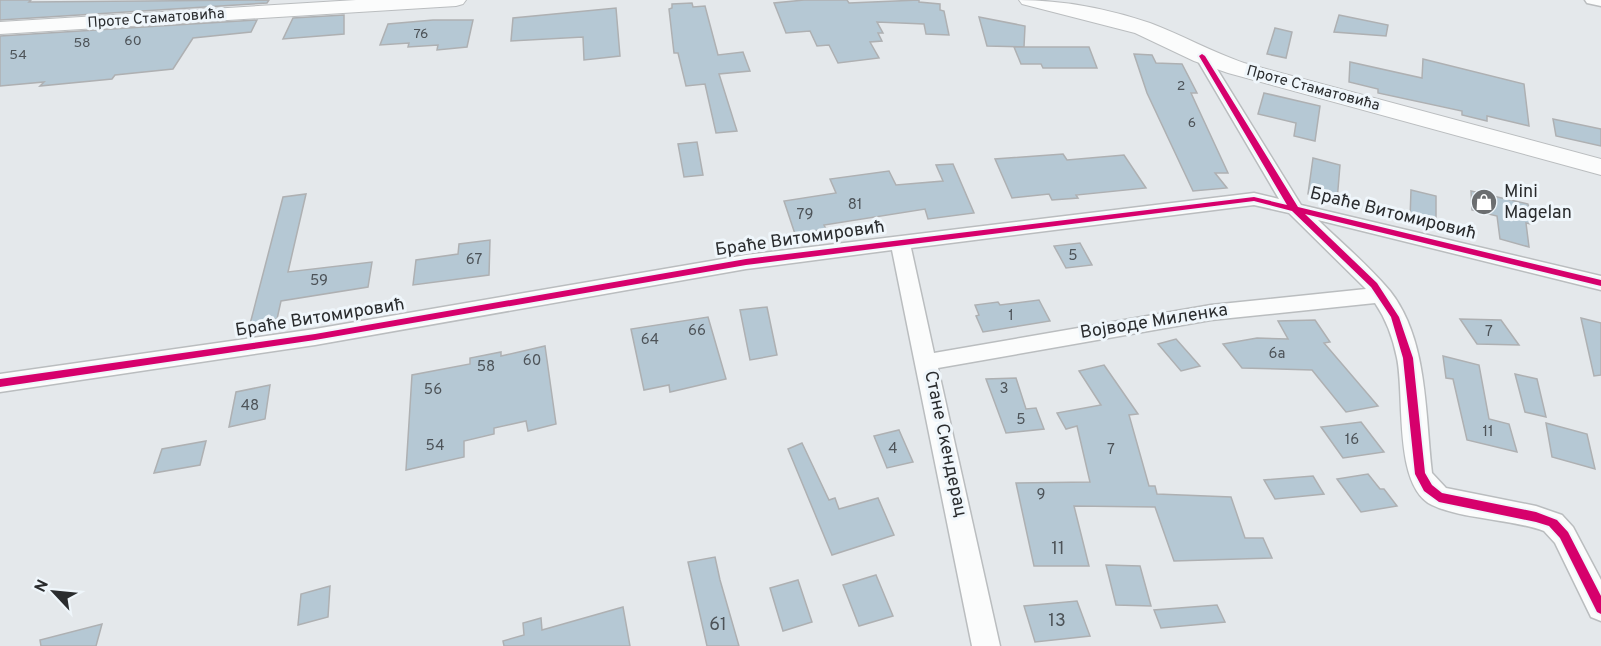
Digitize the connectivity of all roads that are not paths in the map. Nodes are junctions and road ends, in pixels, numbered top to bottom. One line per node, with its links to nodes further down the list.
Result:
1 (456, 0): 5 (street, Проте Стаматовића)
2 (1029, 0): 6 (street, Проте Стаматовића)
3 (1592, 0): 4 (street)
4 (1601, 2)
5 (0, 28)
6 (1202, 56): 7 (street, Проте Стаматовића); 8 (street)
7 (1601, 167)
8 (1292, 206): 9 (street, Браће Витомировић); 10 (street, Браће Витомировић); 11 (street)
9 (900, 242): 12 (street, Стане Скендерац); 13 (street, Браће Витомировић)
10 (1601, 283)
11 (1382, 295): 12 (street, Војводе Миленка); 14 (street)
12 (928, 362): 15 (street, Стане Скендерац)
13 (0, 383)
14 (1601, 608)
15 (986, 646)

